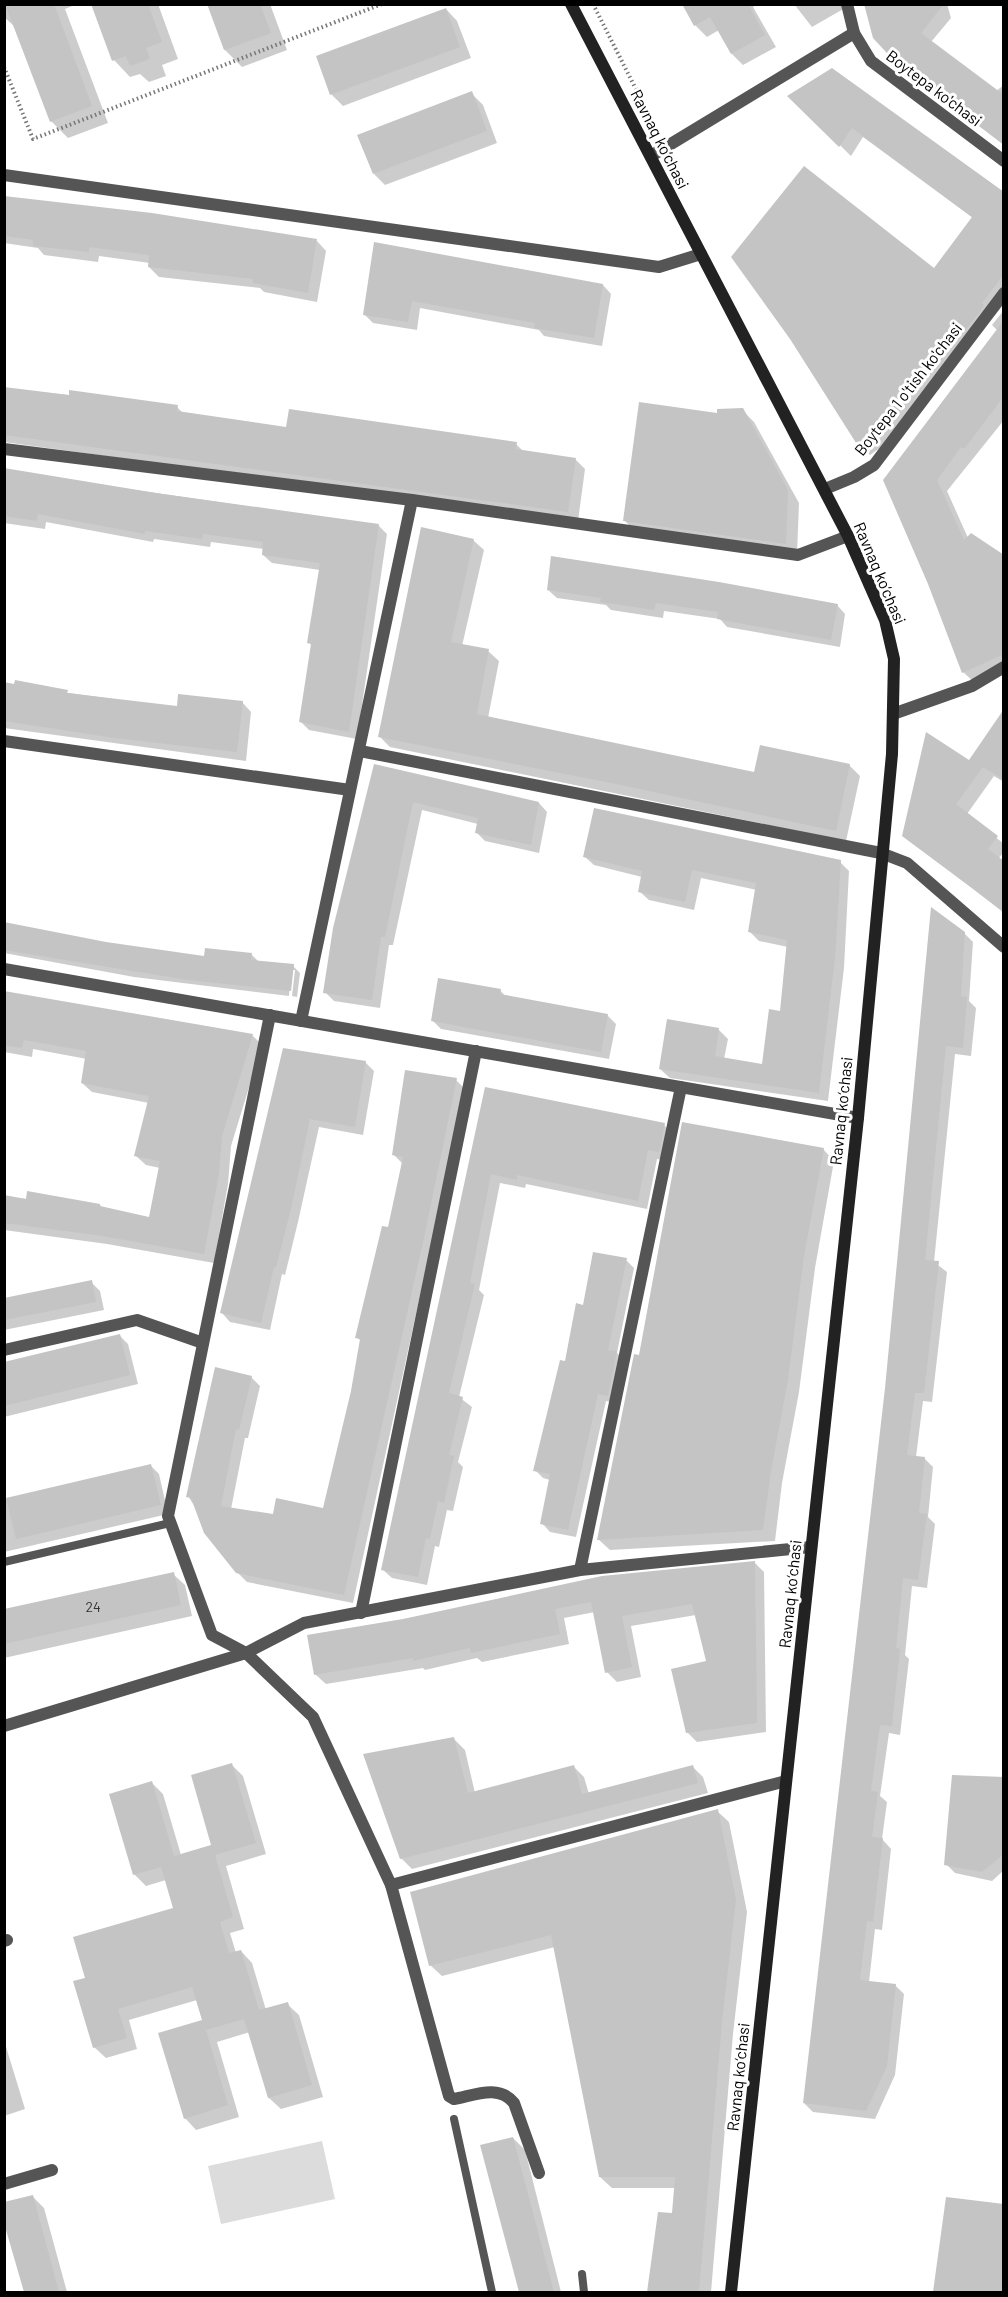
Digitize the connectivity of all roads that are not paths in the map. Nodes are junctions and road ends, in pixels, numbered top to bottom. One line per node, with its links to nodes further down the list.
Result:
1 (571, 4): 4 (street, Ravnaq ko‘chasi)
2 (847, 4): 3 (street, Boytepa ko'chasi)
3 (854, 33): 4 (street); 5 (street, Boytepa ko'chasi)
4 (651, 156): 7 (street, Ravnaq ko‘chasi)
5 (1004, 161)
6 (4, 175): 7 (street)
7 (701, 254): 10 (street, Ravnaq ko‘chasi)
8 (1004, 293): 10 (street, Boytepa 1 o'tish ko'chasi)
9 (4, 449): 11 (street)
10 (825, 489): 12 (street, Ravnaq ko‘chasi)
11 (412, 500): 12 (street); 16 (street)
12 (848, 536): 14 (street, Ravnaq ko‘chasi)
13 (1004, 667): 14 (street)
14 (893, 714): 18 (street, Ravnaq ko‘chasi)
15 (4, 741): 17 (street)
16 (360, 751): 17 (street); 18 (street)
17 (350, 790): 22 (street)
18 (881, 853): 19 (street); 25 (street, Ravnaq ko‘chasi)
19 (1004, 947)
20 (4, 969): 21 (street)
21 (270, 1015): 22 (street); 26 (street)
22 (301, 1021): 23 (street)
23 (476, 1051): 24 (street); 32 (street)
24 (681, 1087): 25 (street); 31 (street)
25 (858, 1118): 29 (street, Ravnaq ko‘chasi)
26 (203, 1343): 27 (street); 28 (street)
27 (4, 1350)
28 (170, 1523): 30 (lane); 33 (street)
29 (811, 1547): 31 (street); 35 (street, Ravnaq ko‘chasi)
30 (4, 1562)
31 (580, 1570): 32 (street)
32 (361, 1613): 33 (street)
33 (246, 1653): 34 (street); 36 (street)
34 (4, 1726)
35 (786, 1781): 36 (street); 44 (street, Ravnaq ko‘chasi)
36 (391, 1885): 39 (street)
37 (454, 2119): 42 (lane)
38 (52, 2170): 40 (street)
39 (538, 2173)
40 (4, 2184)
41 (582, 2274): 43 (lane)
42 (492, 2292)
43 (584, 2292)
44 (731, 2292)

